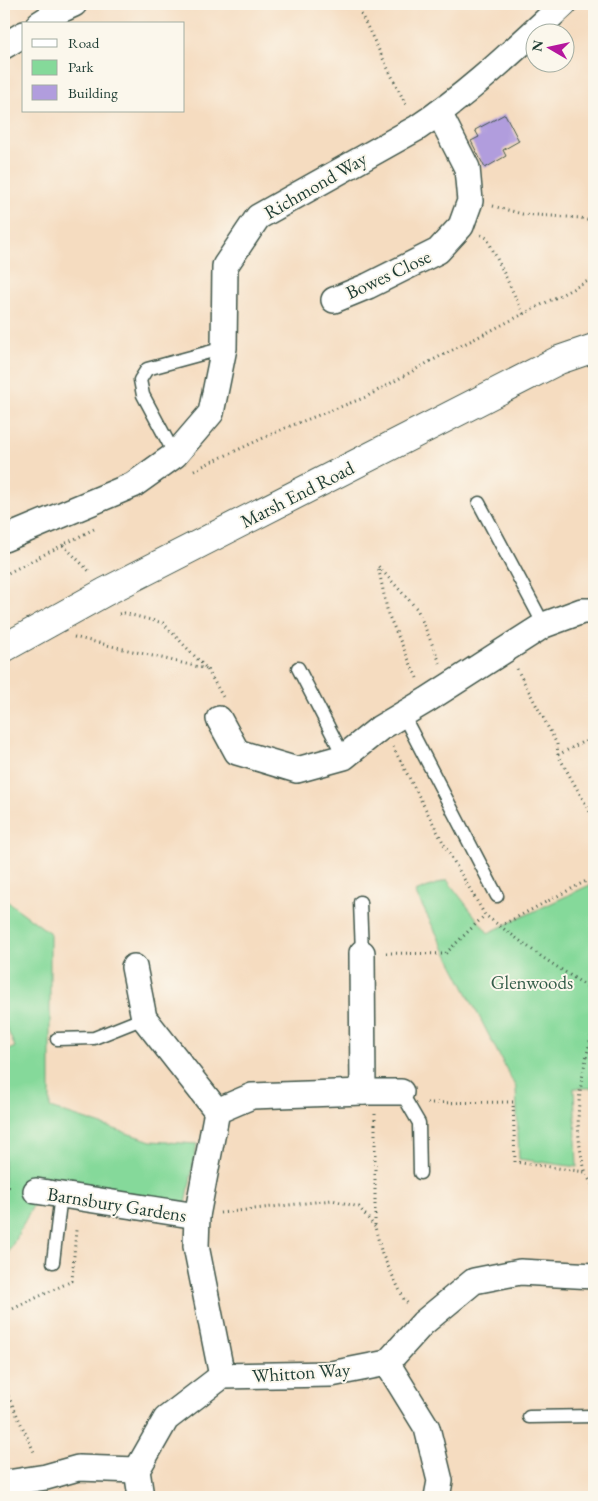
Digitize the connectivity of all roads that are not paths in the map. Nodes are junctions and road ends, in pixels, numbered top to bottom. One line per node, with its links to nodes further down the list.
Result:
1 (74, 4): 3 (street)
2 (564, 4): 6 (street, Richmond Way)
3 (42, 22)
4 (22, 35): 5 (street)
5 (4, 46)
6 (439, 114): 7 (street, Bowes Close); 8 (street, Richmond Way)
7 (334, 300)
8 (224, 348): 10 (street, Richmond Way); 10 (lane)
9 (594, 348): 15 (street, Marsh End Road)
10 (184, 463): 12 (street, Richmond Way)
11 (479, 503): 14 (lane)
12 (6, 533)
13 (594, 611): 14 (street)
14 (544, 624): 17 (street)
15 (4, 648)
16 (298, 668): 19 (lane)
17 (403, 715): 19 (street); 20 (lane)
18 (219, 719): 19 (street)
19 (344, 757)
20 (497, 896)
21 (360, 902): 22 (lane)
22 (362, 953): 26 (street)
23 (134, 967): 24 (street)
24 (144, 1018): 25 (lane); 28 (street)
25 (57, 1039)
26 (369, 1092): 27 (street); 28 (street)
27 (405, 1098): 29 (lane)
28 (218, 1111): 32 (street, Barnsbury Gardens)
29 (420, 1173)
30 (36, 1191): 31 (street, Barnsbury Gardens)
31 (61, 1194): 32 (street, Barnsbury Gardens); 33 (lane)
32 (197, 1216): 36 (street, Barnsbury Gardens)
33 (53, 1262)
34 (594, 1276): 35 (street)
35 (387, 1363): 36 (street, Whitton Way); 42 (street)
36 (222, 1376): 39 (street)
37 (594, 1416): 38 (lane)
38 (528, 1417)
39 (137, 1470): 40 (street); 41 (street)
40 (4, 1486)
41 (141, 1497)
42 (437, 1497)

